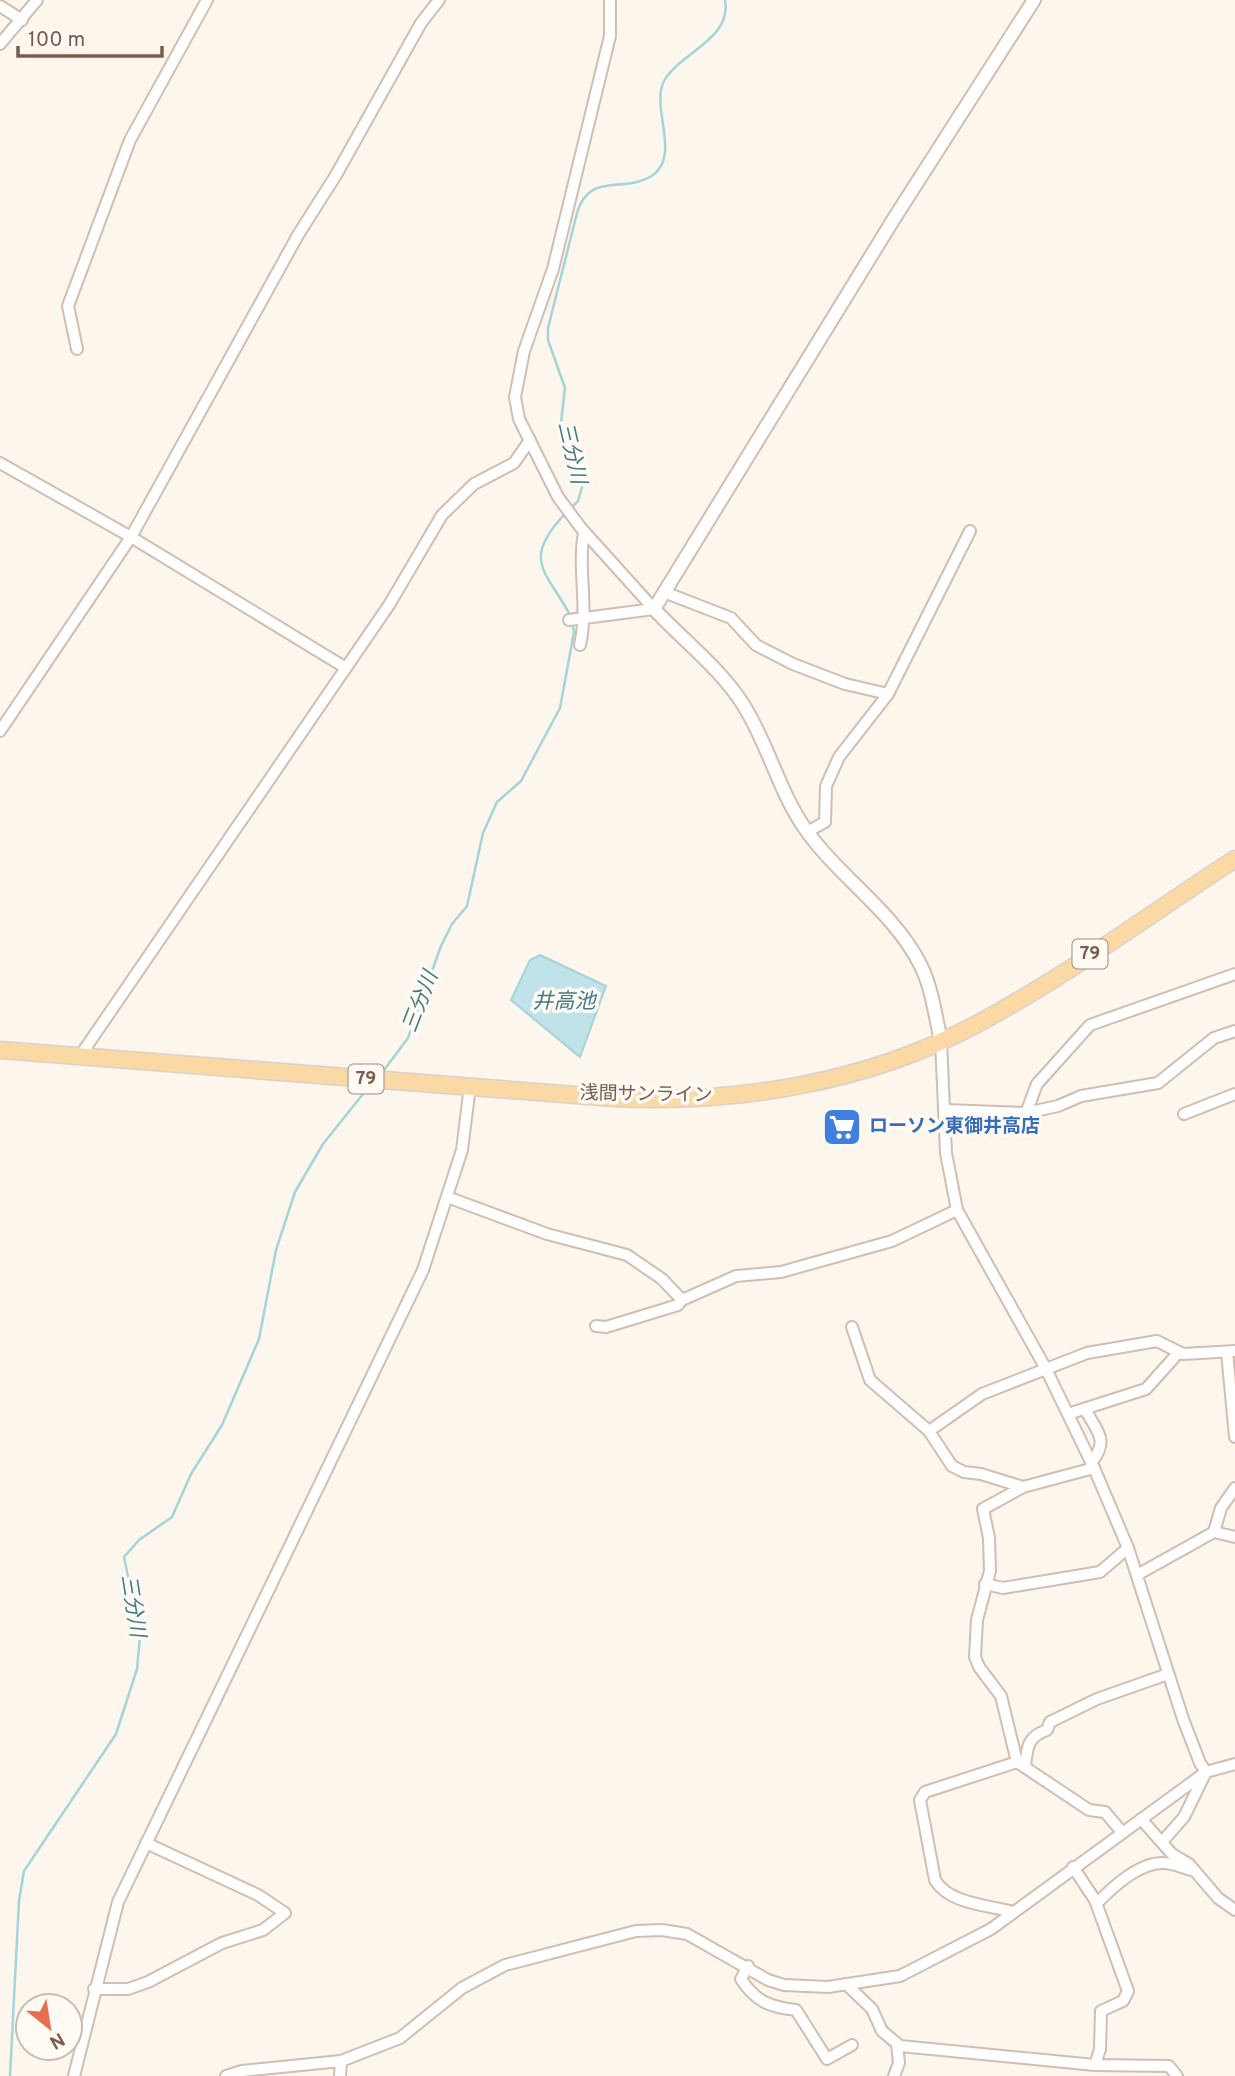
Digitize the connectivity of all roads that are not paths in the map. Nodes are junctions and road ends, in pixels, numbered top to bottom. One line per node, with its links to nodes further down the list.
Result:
1 (37, 0): 7 (street)
2 (207, 0): 9 (street)
3 (439, 0): 14 (street)
4 (610, 0): 10 (street)
5 (1034, 0): 15 (street)
6 (0, 6): 7 (street)
7 (22, 20): 8 (street)
8 (0, 44)
9 (77, 349)
10 (530, 440): 13 (street); 20 (street)
11 (0, 463): 14 (street)
12 (970, 531): 21 (street)
13 (584, 532): 16 (street); 17 (street)
14 (131, 537): 20 (street); 22 (street)
15 (664, 592): 16 (street); 21 (street)
16 (654, 609): 17 (street); 23 (street)
17 (586, 618): 18 (street); 19 (street)
18 (569, 620)
19 (580, 645)
20 (346, 668): 29 (street)
21 (888, 694): 23 (street)
22 (0, 731)
23 (807, 832): 27 (street)
24 (1235, 859): 27 (main road, 浅間サンライン / 79)
25 (1235, 974): 33 (street)
26 (1235, 1031): 33 (street)
27 (941, 1041): 30 (main road, 浅間サンライン / 79); 32 (street)
28 (0, 1050): 29 (main road, 浅間サンライン / 79)
29 (80, 1056): 30 (main road, 浅間サンライン / 79)
30 (470, 1086): 35 (street)
31 (1235, 1094): 34 (street)
32 (945, 1110): 33 (street); 36 (street)
33 (1026, 1113)
34 (1184, 1114)
35 (447, 1196): 37 (street); 62 (street)
36 (957, 1210): 37 (street); 42 (street)
37 (682, 1300): 38 (street)
38 (596, 1326)
39 (852, 1326): 45 (street)
40 (1178, 1352): 41 (street); 42 (street); 43 (street)
41 (1231, 1352): 46 (street)
42 (1045, 1367): 44 (street); 45 (street)
43 (1085, 1409): 44 (street); 47 (street)
44 (1068, 1414): 47 (street)
45 (929, 1431): 48 (street)
46 (1235, 1437)
47 (1092, 1466): 48 (street); 52 (street)
48 (1023, 1487): 54 (street)
49 (1235, 1488): 50 (street)
50 (1214, 1532): 51 (street); 53 (street)
51 (1235, 1537)
52 (1128, 1548): 53 (street); 54 (street)
53 (1137, 1575): 55 (street)
54 (985, 1584): 57 (street)
55 (1168, 1674): 57 (street); 58 (street)
56 (1235, 1764): 58 (street)
57 (1021, 1765): 60 (street); 67 (street)
58 (1206, 1772): 59 (street); 61 (street)
59 (1141, 1819): 60 (street); 61 (street)
60 (1121, 1831): 63 (street)
61 (1162, 1842): 64 (street)
62 (145, 1843): 70 (street); 70 (street)
63 (1073, 1867): 65 (street); 67 (street)
64 (1195, 1871): 65 (street); 66 (street)
65 (1097, 1903): 74 (street)
66 (1235, 1910)
67 (1013, 1912): 69 (street)
68 (747, 1966): 69 (street); 72 (street); 73 (street)
69 (846, 1984): 71 (street)
70 (94, 1989): 75 (street)
71 (897, 2044): 74 (street); 78 (street)
72 (852, 2045)
73 (341, 2061): 76 (street); 77 (street)
74 (1095, 2065): 79 (street)
75 (74, 2076)
76 (226, 2076)
77 (340, 2076)
78 (894, 2076)
79 (1177, 2076)

